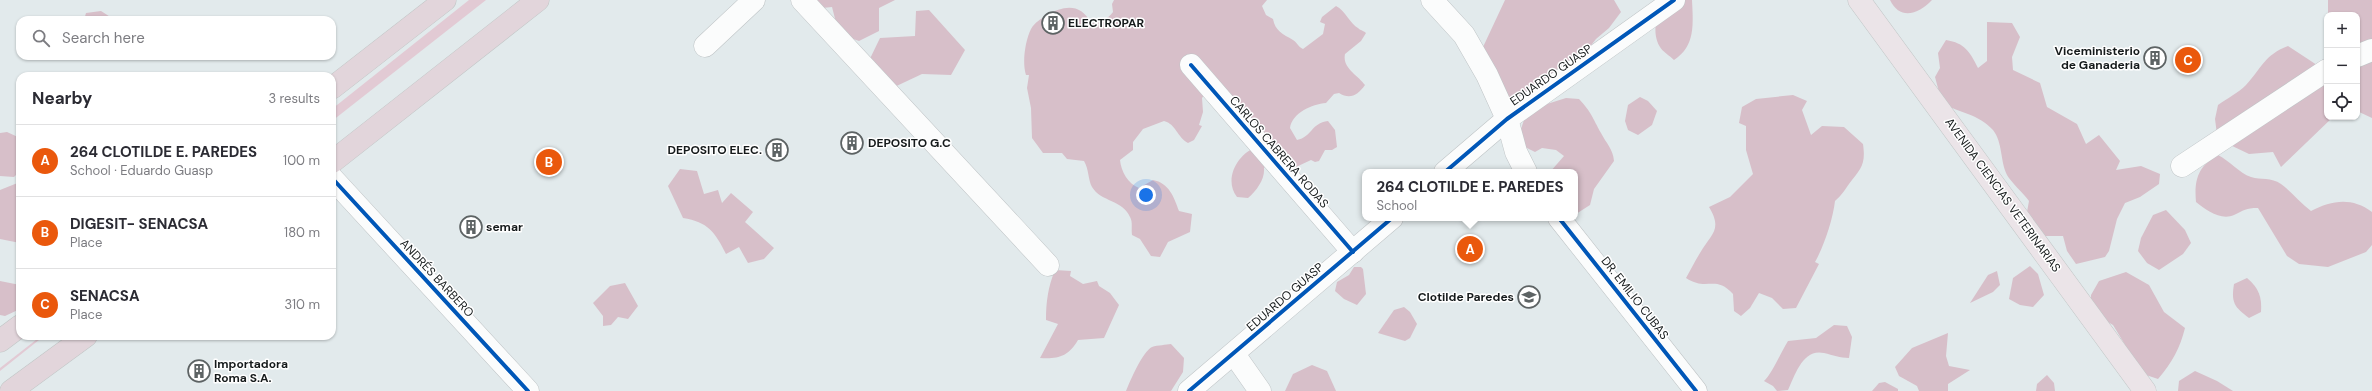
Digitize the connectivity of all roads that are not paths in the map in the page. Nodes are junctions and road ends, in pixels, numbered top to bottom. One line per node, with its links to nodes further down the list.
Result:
1 (445, 0): 11 (highway)
2 (538, 0): 13 (highway)
3 (754, 0): 8 (street)
4 (802, 0): 21 (street)
5 (1432, 0): 12 (street)
6 (1674, 0): 12 (street, EDUARDO GUASP)
7 (1859, 0): 31 (main road, AVENIDA CIENCIAS VETERINARIAS)
8 (705, 46)
9 (1191, 64): 20 (street, CARLOS CABRERA RODAS)
10 (2324, 72): 14 (street)
11 (336, 85)
12 (1507, 119): 15 (street, EDUARDO GUASP); 16 (street)
13 (336, 159)
14 (2182, 166)
15 (1449, 169)
16 (1524, 169)
17 (336, 183): 26 (street, ANDRÉS BARBERO)
18 (1389, 221): 20 (street, EDUARDO GUASP)
19 (1560, 221): 30 (street, DR. EMILIO CUBAS)
20 (1353, 252): 25 (street, EDUARDO GUASP)
21 (1048, 264)
22 (16, 329): 24 (highway)
23 (81, 340): 27 (highway)
24 (0, 341)
25 (1234, 354): 28 (street, EDUARDO GUASP); 29 (street)
26 (517, 387)
27 (11, 391)
28 (1189, 391)
29 (1260, 391)
30 (1696, 391)
31 (2145, 391)

